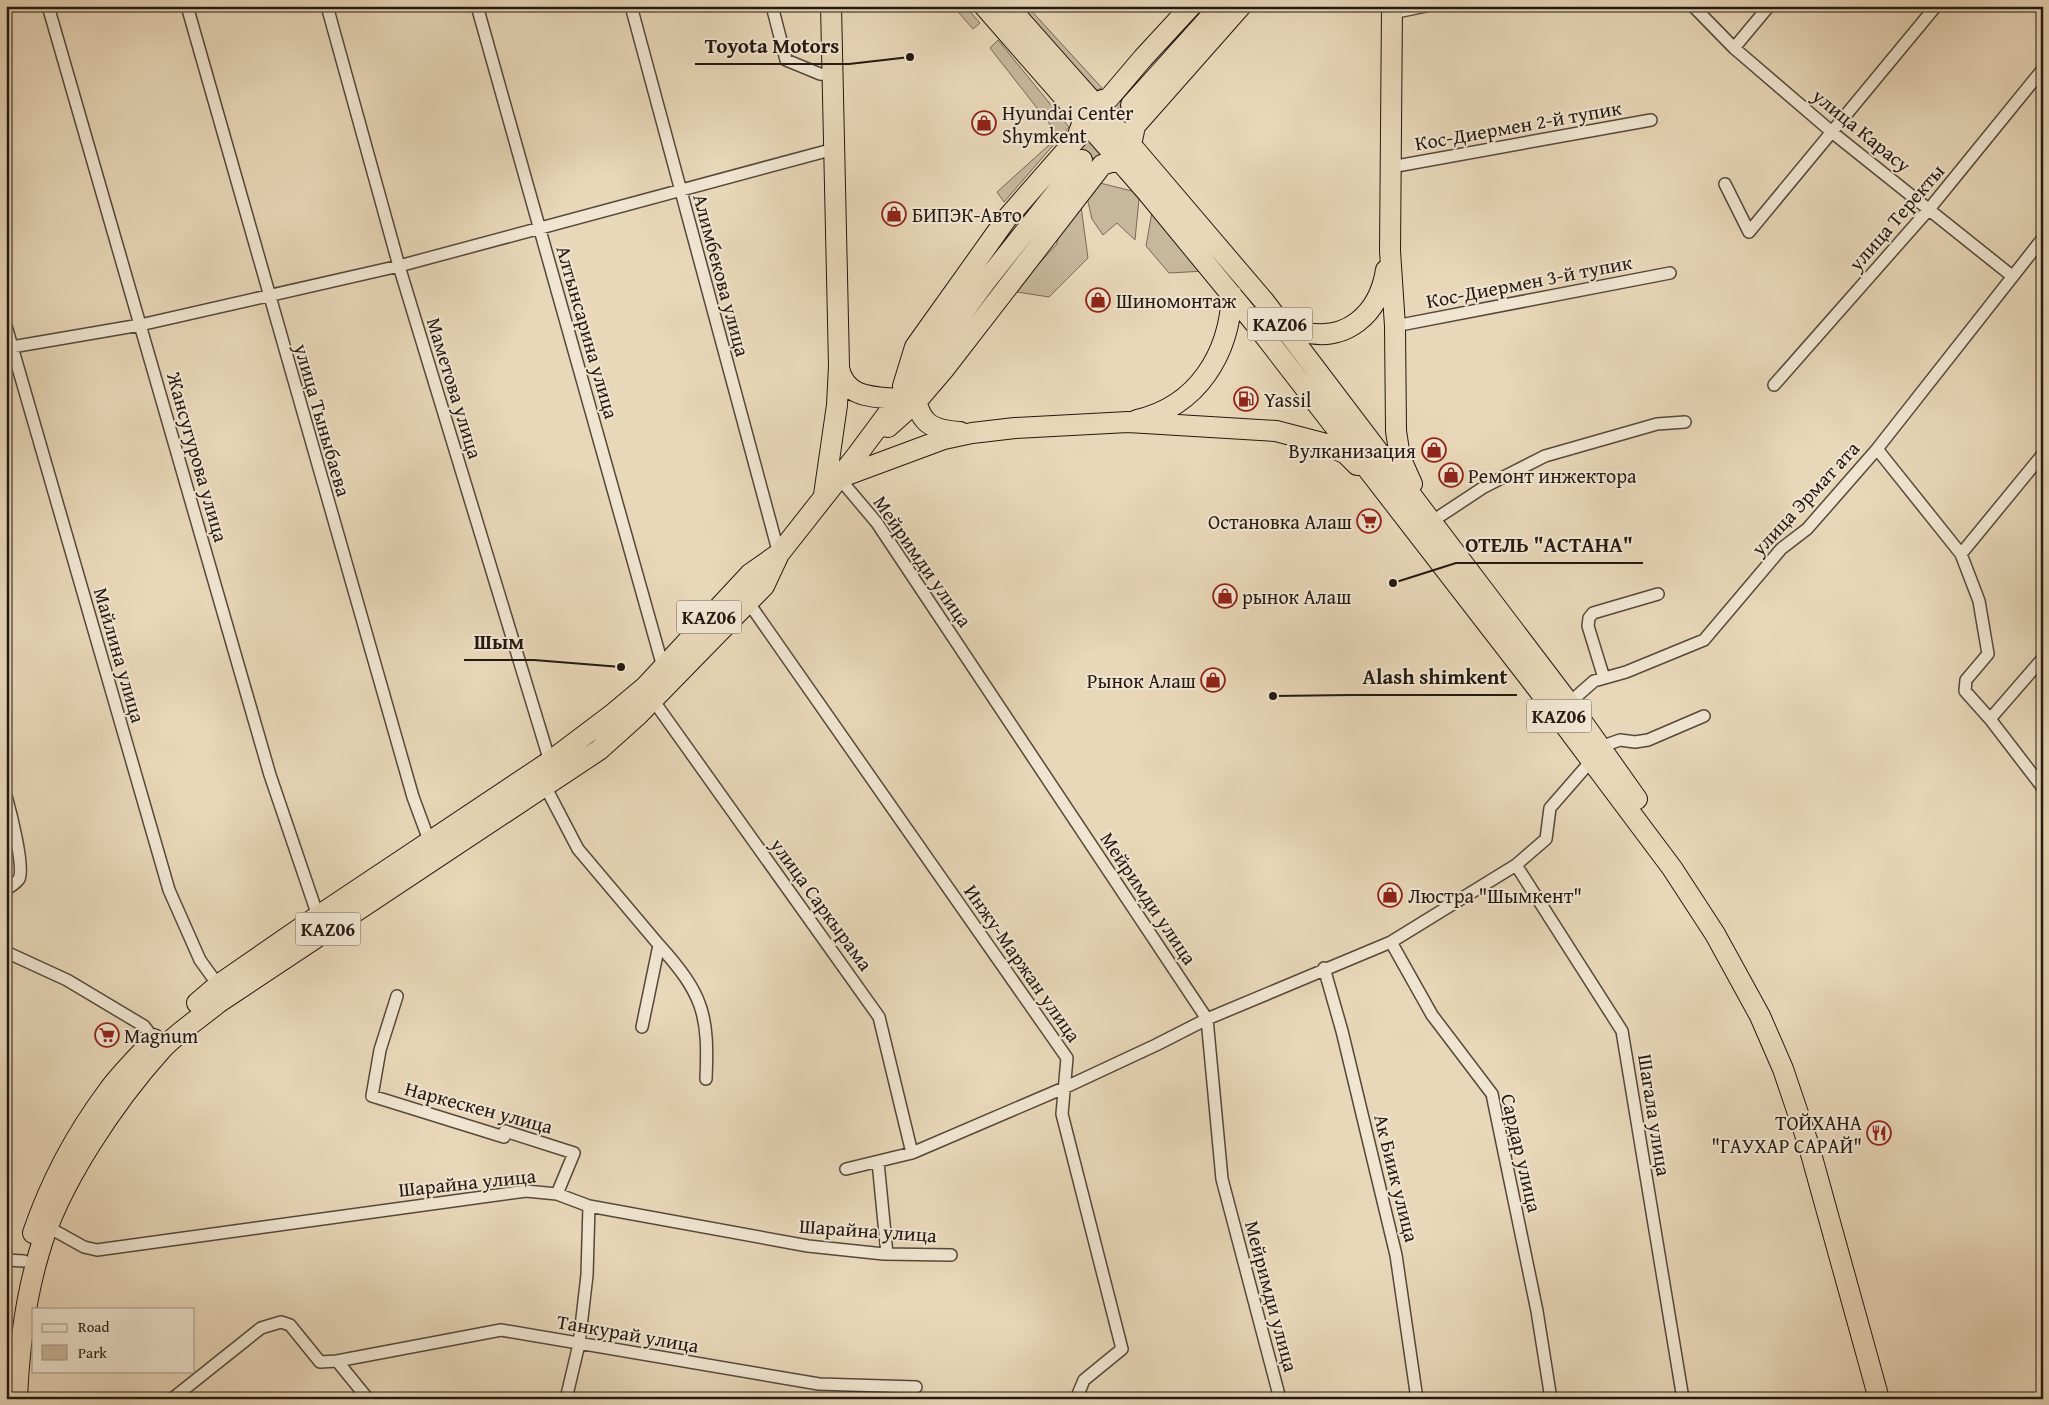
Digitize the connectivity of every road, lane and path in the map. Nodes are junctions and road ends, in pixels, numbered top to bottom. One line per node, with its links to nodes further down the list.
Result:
1 (48, 6): 44 (street, Жансугурова улица)
2 (186, 6): 42 (street, улица Тыныбаева)
3 (327, 6): 38 (street, Маметова улица)
4 (477, 6): 35 (street, Алтынсарина улица)
5 (631, 6): 33 (street, Алимбекова улица)
6 (772, 6): 20 (street)
7 (831, 6): 20 (highway)
8 (984, 6): 25 (highway, KАZ06)
9 (1008, 6): 21 (highway, KАZ06)
10 (1191, 6): 21 (highway)
11 (1220, 6): 22 (highway)
12 (1241, 6): 24 (highway)
13 (1426, 6): 17 (street)
14 (1693, 6): 18 (street, улица Карасу)
15 (1769, 6): 18 (street)
16 (1936, 6): 26 (street)
17 (1392, 10): 31 (highway)
18 (1734, 48): 26 (street, улица Карасу)
19 (2043, 69): 34 (street, улица Теректы)
20 (832, 75): 28 (highway)
21 (1101, 100): 24 (highway); 27 (highway, KАZ06)
22 (1131, 105)
23 (1651, 120): 31 (street, Кос-Диермен 2-й тупик)
24 (1135, 126): 27 (highway)
25 (1080, 129): 30 (highway, KАZ06); 50 (highway)
26 (1834, 133): 32 (street); 34 (street, улица Карасу)
27 (1131, 145): 43 (highway, KАZ06)
28 (834, 149): 33 (street); 48 (highway)
29 (1082, 160): 50 (highway, KАZ06)
30 (1110, 162): 41 (highway, KАZ06); 50 (highway)
31 (1390, 167): 37 (highway)
32 (1725, 184)
33 (680, 192): 35 (street); 60 (street, Алимбекова улица)
34 (1930, 208): 40 (street, улица Карасу); 49 (street, улица Теректы)
35 (539, 227): 38 (street); 65 (street, Алтынсарина улица)
36 (2043, 238): 40 (street, улица Эрмат ата)
37 (1390, 250): 43 (highway); 46 (highway)
38 (399, 266): 42 (street); 72 (street, Маметова улица)
39 (1670, 273): 46 (street, Кос-Диермен 3-й тупик)
40 (2012, 276): 54 (street, улица Эрмат ата)
41 (1232, 295): 51 (highway); 58 (highway, KАZ06)
42 (268, 298): 44 (street); 75 (street, улица Тыныбаева)
43 (1276, 318): 59 (highway, KАZ06)
44 (140, 325): 47 (street); 78 (street, Жансугурова улица)
45 (6, 326): 47 (street, Майлина улица)
46 (1395, 326): 59 (highway)
47 (9, 348): 83 (street, Майлина улица)
48 (839, 366): 50 (highway); 57 (highway)
49 (1774, 385)
50 (909, 394): 53 (highway); 56 (highway, KАZ06)
51 (1128, 422): 53 (highway, KАZ06); 58 (highway, KАZ06)
52 (1685, 422): 59 (street)
53 (972, 433): 56 (highway, KАZ06)
54 (1878, 449): 61 (street); 66 (street, улица Эрмат ата)
55 (2043, 454): 61 (street)
56 (839, 478): 57 (highway, KАZ06); 85 (street, Мейримди улица)
57 (824, 495): 60 (highway, KАZ06)
58 (1398, 508): 71 (highway, KАZ06)
59 (1426, 516): 68 (highway, KАZ06)
60 (779, 554): 63 (highway, KАZ06)
61 (1962, 554): 70 (street)
62 (1658, 594): 66 (street)
63 (742, 595): 65 (highway, KАZ06); 67 (highway, KАZ06); 89 (street, Инжу-Маржан улица)
64 (2043, 658): 70 (street)
65 (663, 668): 72 (highway, KАZ06)
66 (1604, 678): 68 (street, улица Эрмат ата)
67 (652, 700): 72 (highway, KАZ06); 90 (street, улица Саркырама)
68 (1568, 703): 71 (highway, KАZ06)
69 (1704, 716): 71 (street)
70 (1990, 719): 73 (street)
71 (1596, 754): 76 (street); 112 (highway, KАZ06); 113 (highway, KАZ06)
72 (551, 775): 75 (highway, KАZ06); 80 (street, Маметова улица); 95 (highway, KАZ06)
73 (2043, 788)
74 (6, 796): 77 (street)
75 (430, 844): 78 (highway, KАZ06)
76 (1516, 865): 79 (street); 111 (street, Шагала улица)
77 (6, 889)
78 (318, 916): 83 (highway, KАZ06)
79 (1391, 942): 82 (street); 110 (street, Сардар улица)
80 (660, 945): 86 (street); 88 (street, Маметова улица)
81 (6, 952): 87 (street)
82 (1324, 968): 85 (street); 109 (street, Ак Биик улица)
83 (218, 985): 87 (highway, KАZ06)
84 (397, 996): 93 (street, Наркескен улица)
85 (1207, 1018): 89 (street); 108 (street, Мейримди улица)
86 (642, 1027)
87 (154, 1039): 98 (highway, KАZ06)
88 (706, 1079)
89 (1066, 1087): 90 (street); 107 (street, Инжу-Маржан улица)
90 (912, 1152): 91 (street)
91 (878, 1162): 92 (street); 96 (street)
92 (846, 1170)
93 (557, 1194): 94 (street, Шарайна улица); 95 (street, Шарайна улица)
94 (589, 1206): 96 (street, Шарайна улица); 99 (street)
95 (48, 1227): 103 (highway, KАZ06)
96 (887, 1254): 97 (street, Шарайна улица)
97 (951, 1255)
98 (15, 1260): 101 (highway, KАZ06)
99 (579, 1344): 100 (street, Танкурай улица); 102 (street, Танкурай улица); 106 (street)
100 (337, 1361): 104 (street, Танкурай улица); 105 (street)
101 (6, 1370)
102 (916, 1387)
103 (17, 1399)
104 (172, 1399)
105 (368, 1399)
106 (566, 1399)
107 (1076, 1399)
108 (1280, 1399)
109 (1418, 1399)
110 (1551, 1399)
111 (1683, 1399)
112 (1879, 1399)
113 (1890, 1399)

